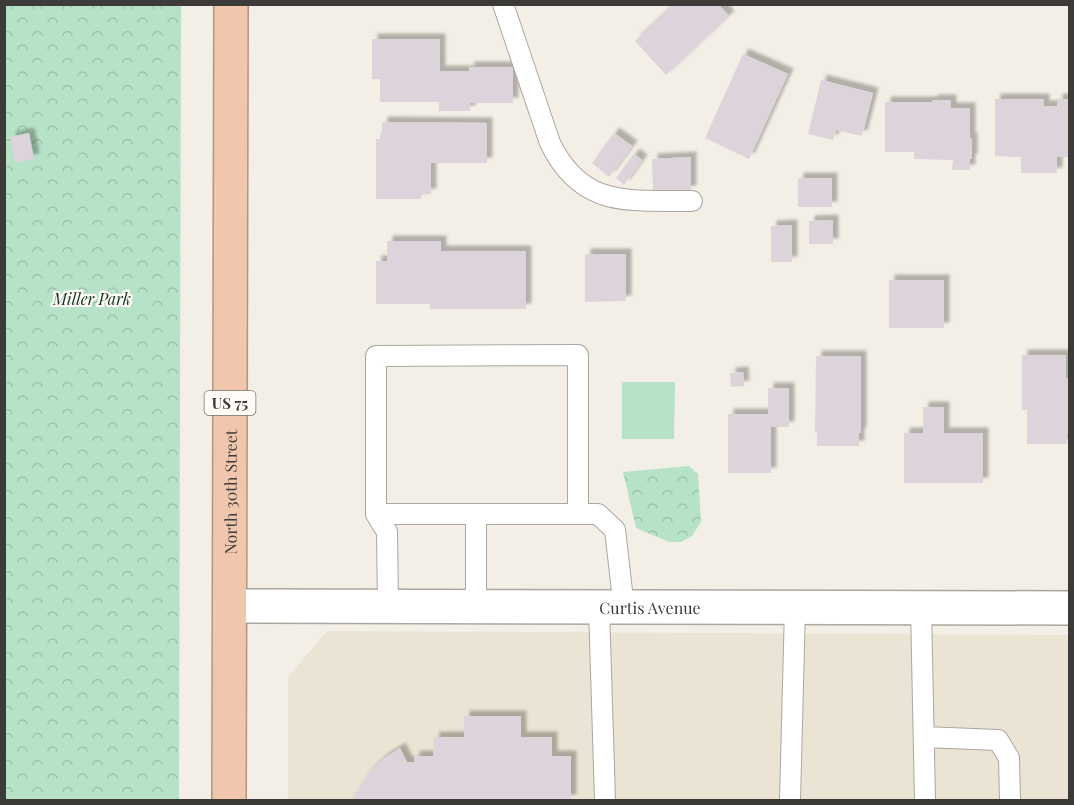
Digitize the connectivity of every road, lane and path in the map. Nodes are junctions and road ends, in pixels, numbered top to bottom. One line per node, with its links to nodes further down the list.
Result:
1 (231, 4): 7 (highway, North 30th Street / US 75)
2 (503, 4): 3 (lane)
3 (692, 201)
4 (376, 514): 5 (lane); 6 (lane); 8 (lane)
5 (476, 514): 6 (lane); 9 (lane)
6 (578, 514): 10 (lane)
7 (230, 606): 8 (street, Curtis Avenue); 15 (highway, North 30th Street / US 75)
8 (388, 606): 9 (street, Curtis Avenue)
9 (476, 607): 10 (street, Curtis Avenue)
10 (611, 608): 11 (street, Curtis Avenue); 16 (lane)
11 (795, 608): 12 (street, Curtis Avenue); 17 (lane)
12 (921, 608): 13 (street, Curtis Avenue); 14 (lane)
13 (1070, 608)
14 (924, 737): 18 (lane); 19 (lane)
15 (229, 801)
16 (605, 801)
17 (790, 801)
18 (925, 801)
19 (1010, 801)

